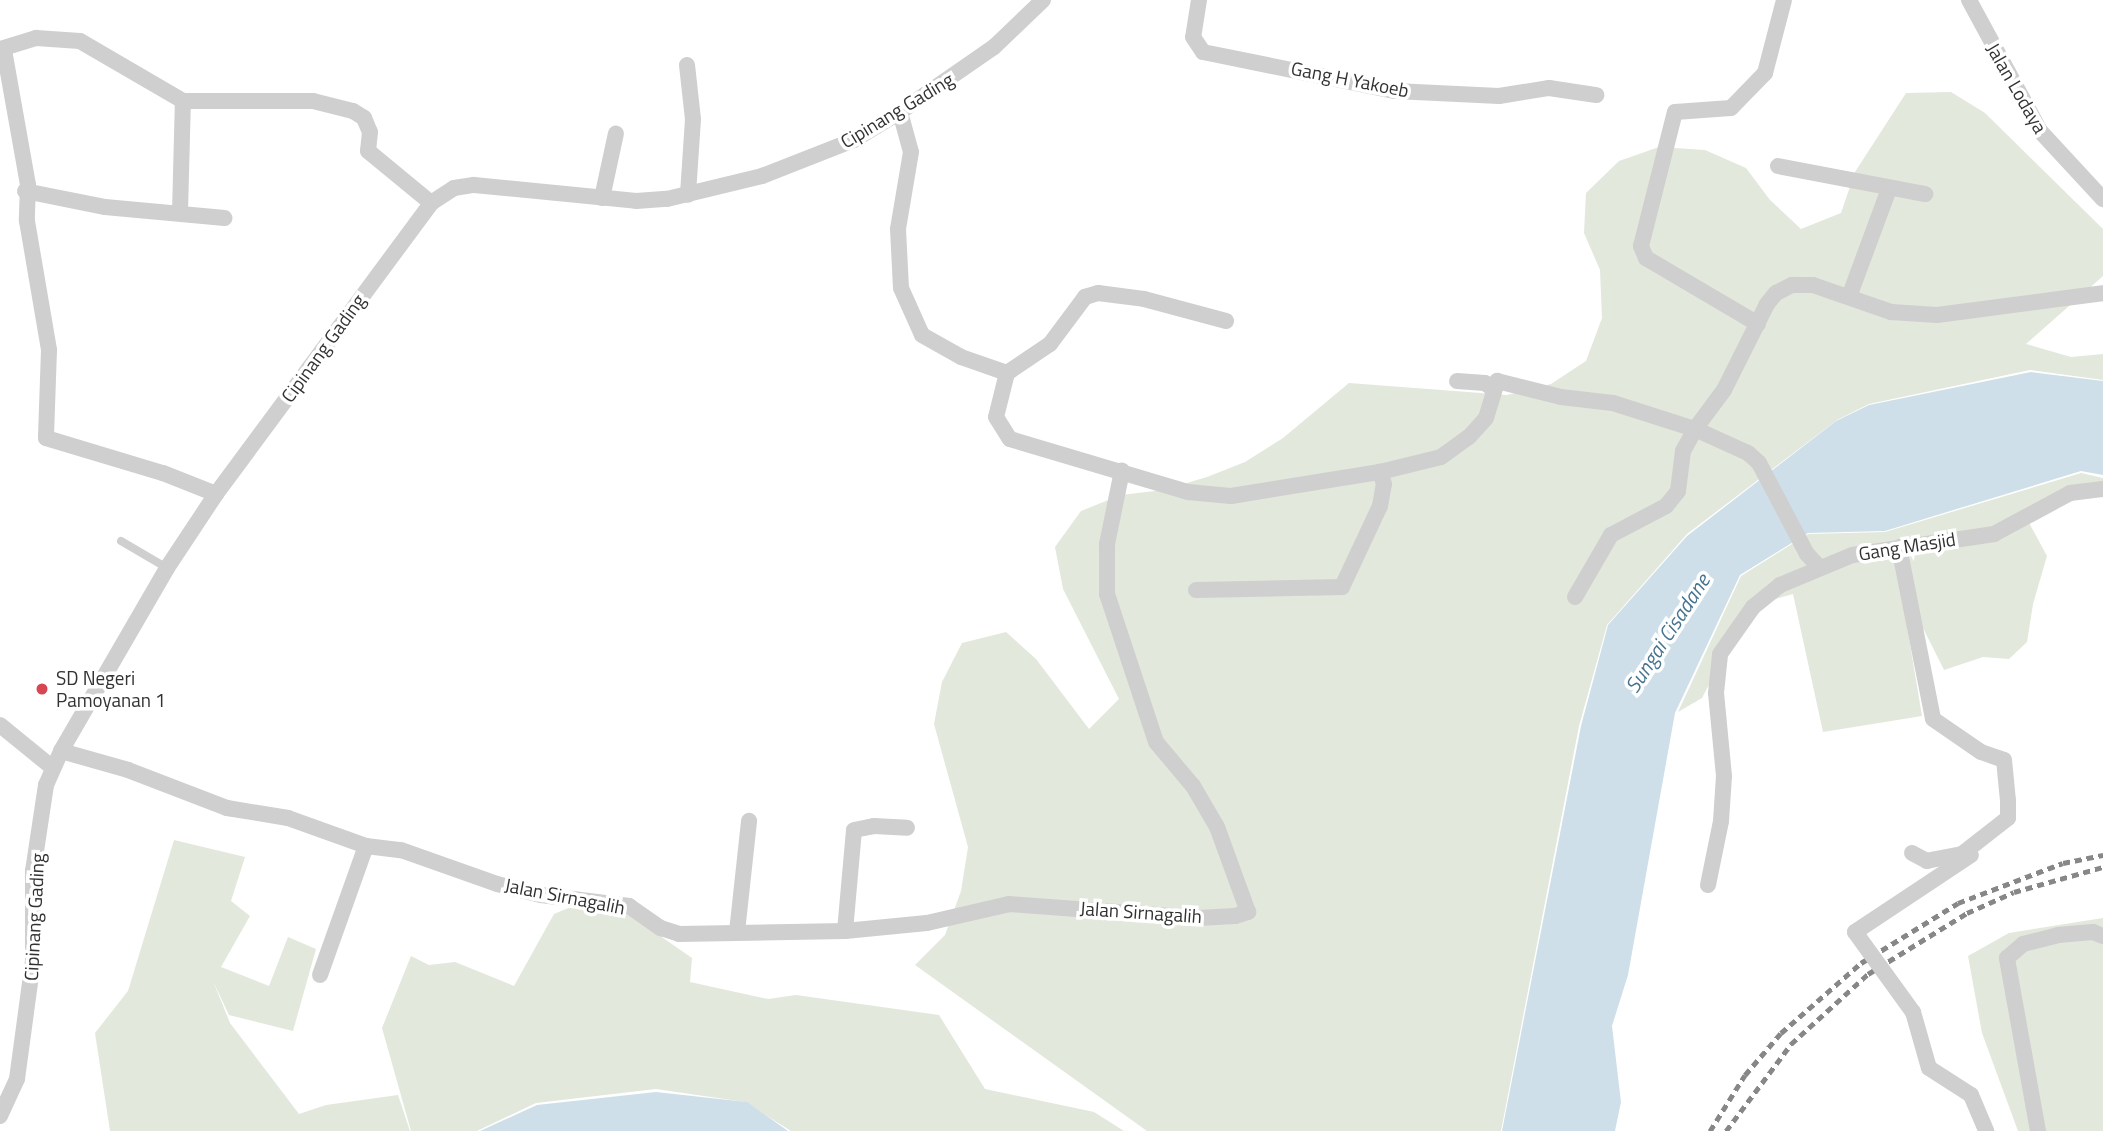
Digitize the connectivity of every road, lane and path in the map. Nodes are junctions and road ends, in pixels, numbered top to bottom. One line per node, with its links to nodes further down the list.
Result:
1 (1042, 0): 9 (street, Cipinang Gading)
2 (1199, 0): 7 (street, Gang H Yakoeb)
3 (1784, 0): 24 (street)
4 (1969, 0): 17 (street, Jalan Lodaya)
5 (2, 50): 8 (street); 13 (street)
6 (687, 65): 15 (street)
7 (1596, 95)
8 (183, 101): 18 (street); 19 (street)
9 (900, 112): 15 (street, Cipinang Gading); 25 (street)
10 (615, 133): 16 (street)
11 (1778, 166): 12 (street)
12 (1889, 189): 14 (street); 22 (street)
13 (25, 191): 19 (street); 32 (street)
14 (1925, 194)
15 (688, 195): 16 (street, Cipinang Gading)
16 (603, 198): 18 (street, Cipinang Gading)
17 (2103, 199)
18 (431, 203): 32 (street, Cipinang Gading)
19 (180, 212): 20 (street)
20 (224, 218)
21 (2103, 293): 22 (street)
22 (1849, 297): 24 (street)
23 (1226, 321): 25 (street)
24 (1758, 324): 28 (street)
25 (1007, 373): 29 (street)
26 (1457, 381): 27 (street)
27 (1497, 381): 28 (street); 30 (street)
28 (1695, 429): 36 (street); 38 (street)
29 (1122, 471): 30 (street); 48 (street, Jalan Sirnagalih)
30 (1380, 472): 37 (street)
31 (2103, 489): 34 (street, Gang Masjid)
32 (216, 494): 35 (street, Cipinang Gading)
33 (121, 541): 35 (lane)
34 (1899, 548): 36 (street, Gang Masjid); 42 (street)
35 (167, 568): 40 (street, Cipinang Gading)
36 (1820, 568): 47 (street, Gang Masjid)
37 (1196, 590)
38 (1576, 597)
39 (0, 725): 41 (street)
40 (61, 751): 41 (street, Cipinang Gading); 45 (street, Jalan Sirnagalih)
41 (53, 768): 52 (street, Cipinang Gading)
42 (2008, 818): 46 (street); 53 (street, bridge)
43 (748, 821): 49 (street)
44 (907, 828): 48 (street)
45 (366, 846): 49 (street, Jalan Sirnagalih); 51 (street)
46 (1912, 853)
47 (1708, 885)
48 (845, 931): 49 (street, Jalan Sirnagalih)
49 (737, 932)
50 (2103, 936): 54 (street)
51 (320, 975)
52 (0, 1116)
53 (1986, 1131)
54 (2038, 1131)

